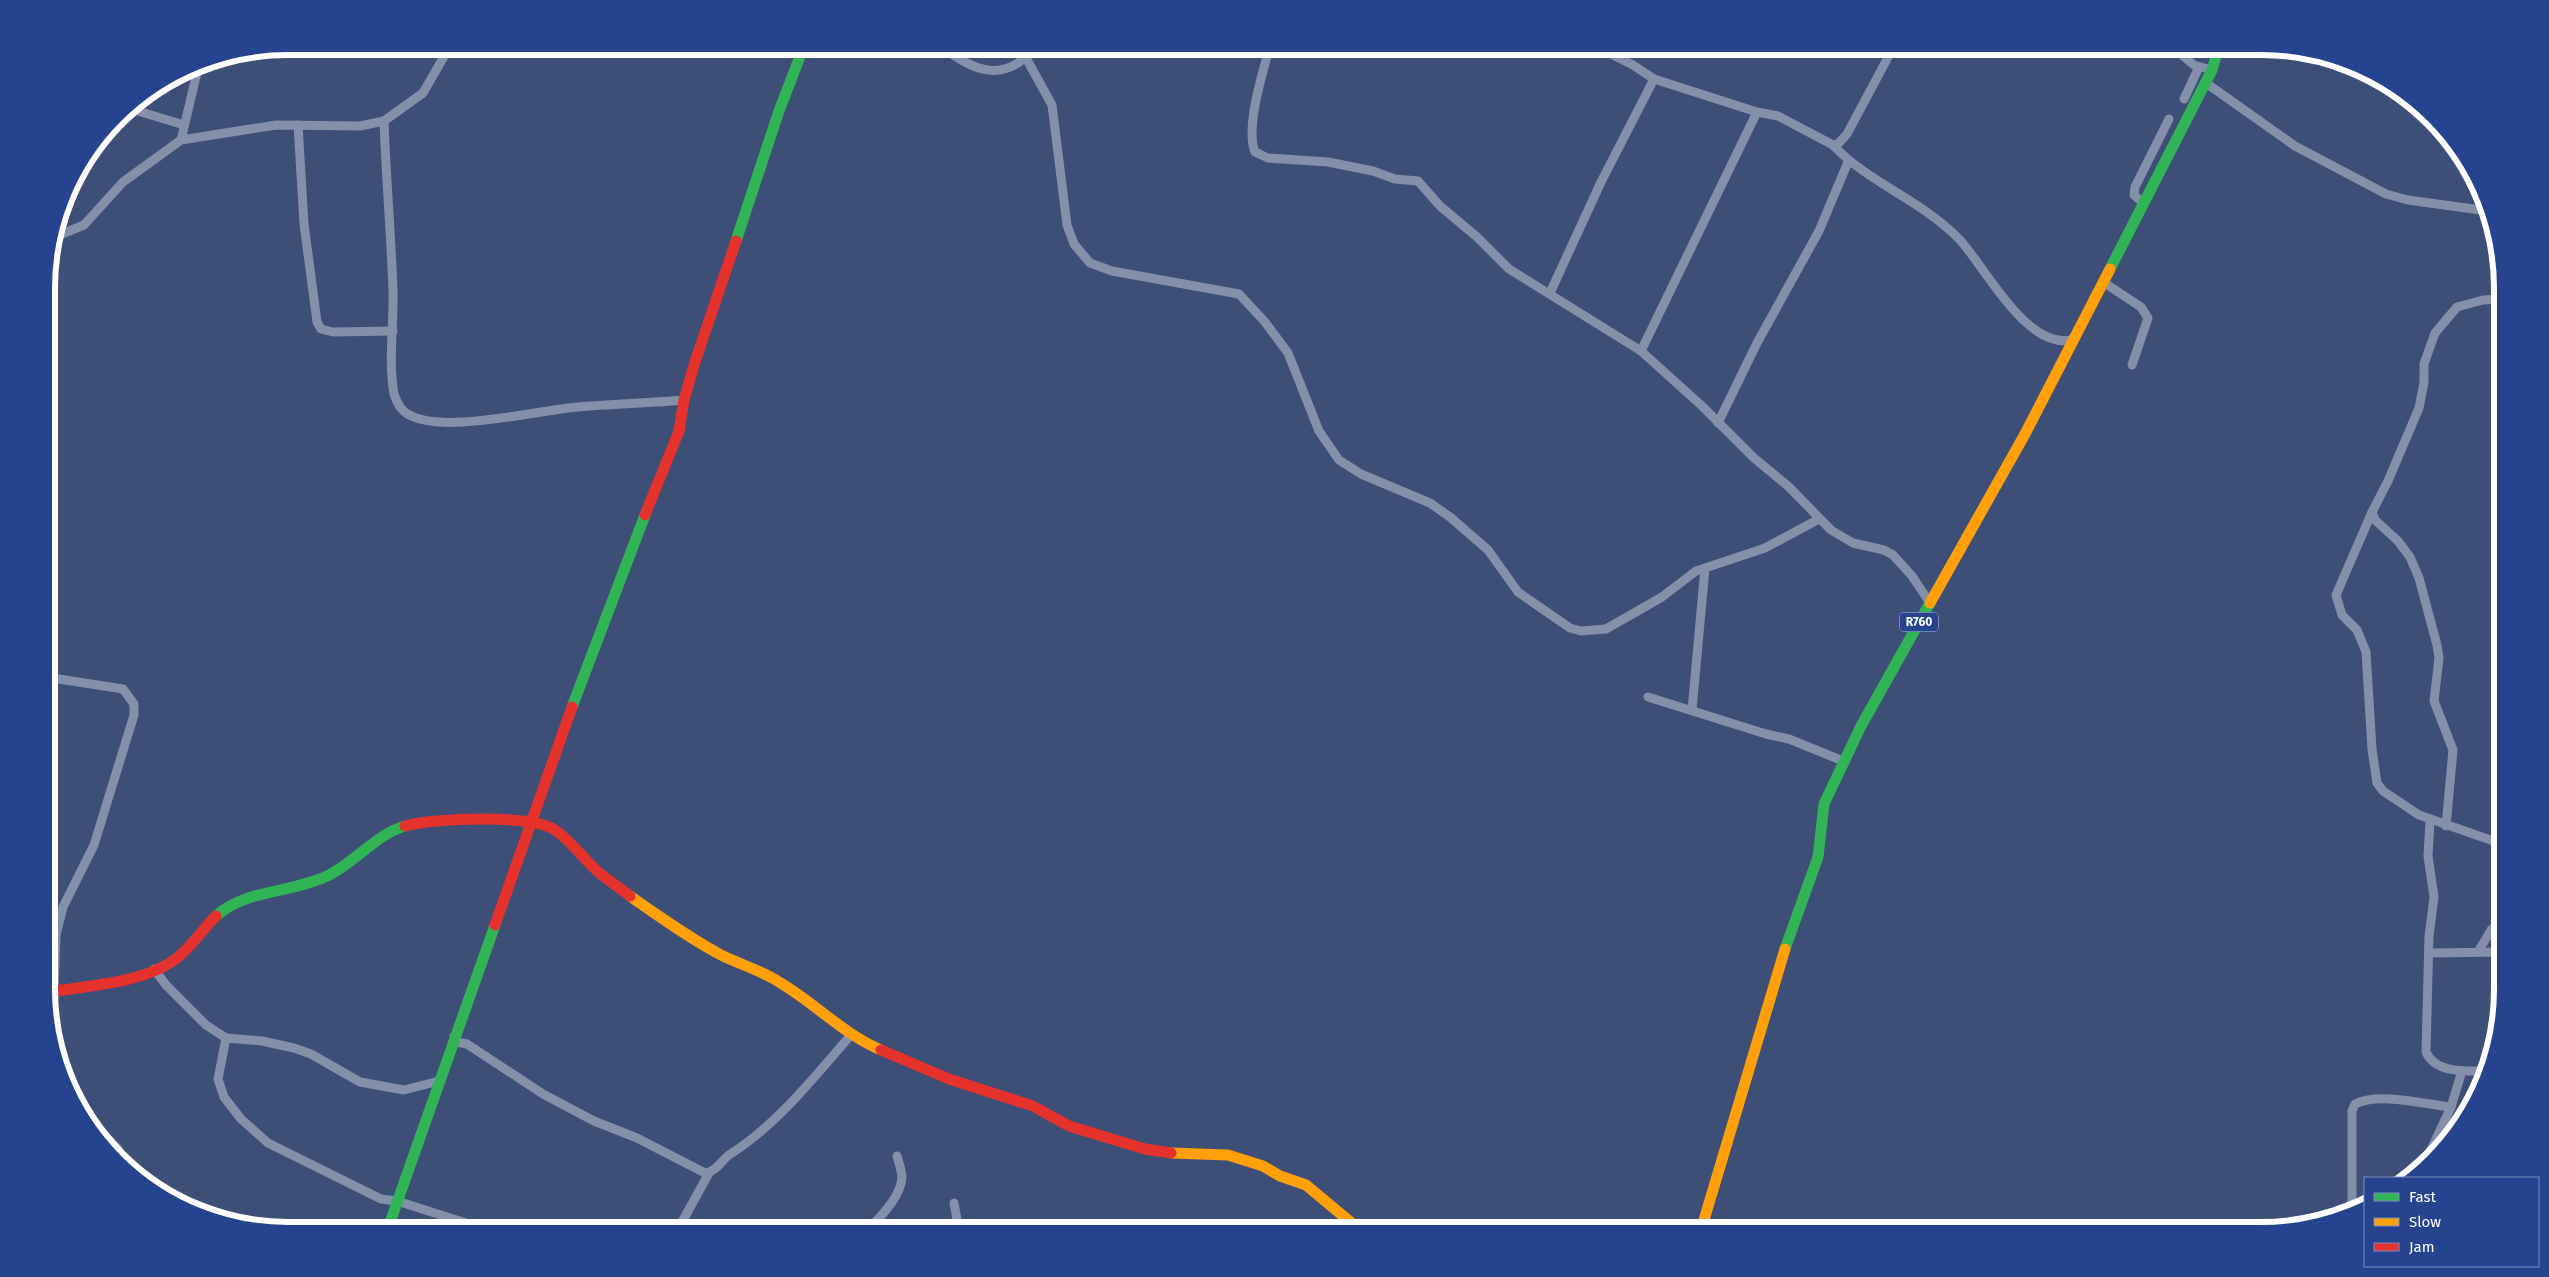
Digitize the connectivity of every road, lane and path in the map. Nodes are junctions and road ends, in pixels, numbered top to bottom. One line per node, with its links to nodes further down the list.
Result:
1 (445, 55): 20 (street)
2 (800, 55): 36 (street)
3 (954, 55): 10 (street)
4 (1028, 55): 10 (street)
5 (1268, 55): 30 (street)
6 (1616, 55): 14 (street)
7 (1889, 55): 24 (street)
8 (2180, 55): 11 (street)
9 (2216, 55): 12 (street, R760)
10 (1026, 58): 40 (street)
11 (2199, 67): 12 (street); 16 (street)
12 (2212, 70): 15 (street, R760)
13 (197, 74): 22 (street)
14 (1654, 79): 18 (street); 30 (street)
15 (2206, 83): 26 (street, R760); 27 (street)
16 (2184, 99)
17 (137, 111): 22 (street)
18 (1757, 112): 24 (street); 34 (street)
19 (2169, 119): 26 (street)
20 (384, 121): 21 (street); 32 (street)
21 (298, 125): 23 (street); 32 (street)
22 (184, 126): 23 (street)
23 (181, 140): 28 (street)
24 (1832, 145): 25 (street)
25 (1848, 162): 33 (street); 37 (street)
26 (2144, 204): 29 (street, R760)
27 (2481, 210)
28 (61, 234)
29 (2103, 282): 33 (street, R760); 35 (street)
30 (1550, 293): 34 (street)
31 (2494, 299): 38 (street)
32 (393, 330): 36 (street)
33 (2078, 332): 41 (street, R760)
34 (1641, 351): 37 (street)
35 (2132, 365)
36 (684, 400): 47 (street)
37 (1718, 423): 39 (street)
38 (2372, 512): 46 (street); 48 (street)
39 (1819, 519): 40 (street); 41 (street)
40 (1705, 568): 44 (street)
41 (1930, 603): 45 (street, R760)
42 (58, 679): 51 (street)
43 (1648, 697): 44 (street)
44 (1692, 710): 45 (street)
45 (1843, 760): 76 (street, R760)
46 (2430, 821): 48 (street); 54 (street)
47 (531, 822): 55 (street); 57 (street); 58 (street)
48 (2446, 826): 49 (street)
49 (2494, 841)
50 (2494, 927): 52 (street)
51 (55, 946)
52 (2478, 952): 53 (street); 54 (street)
53 (2494, 952)
54 (2430, 953): 60 (street)
55 (154, 970): 56 (street); 59 (street)
56 (55, 990)
57 (851, 1034): 66 (street); 75 (street)
58 (454, 1036): 62 (street); 66 (street)
59 (226, 1038): 62 (street); 67 (street)
60 (2462, 1071): 61 (street); 63 (street)
61 (2479, 1071)
62 (439, 1081): 67 (street)
63 (2450, 1107): 64 (street); 69 (street)
64 (2432, 1146)
65 (897, 1156): 73 (street)
66 (709, 1173): 72 (street)
67 (397, 1201): 70 (street); 71 (street)
68 (954, 1203): 74 (street)
69 (2353, 1203)
70 (390, 1222)
71 (463, 1222)
72 (682, 1222)
73 (875, 1222)
74 (957, 1222)
75 (1350, 1222)
76 (1703, 1222)

